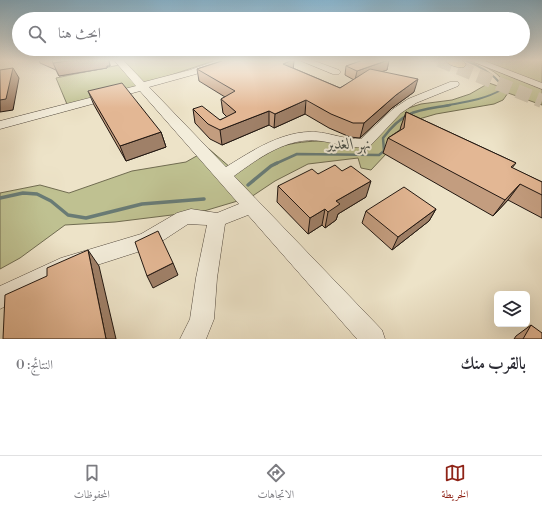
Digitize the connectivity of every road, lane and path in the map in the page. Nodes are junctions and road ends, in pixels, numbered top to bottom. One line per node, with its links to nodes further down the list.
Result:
1 (133, 76): 5 (street)
2 (179, 76): 5 (street)
3 (515, 76): 6 (street)
4 (454, 84): 8 (street)
5 (142, 86): 7 (street); 8 (street)
6 (542, 86)
7 (0, 125)
8 (223, 176): 9 (street)
9 (251, 207): 10 (street); 13 (street)
10 (217, 220): 11 (street); 12 (street)
11 (0, 298)
12 (192, 339)
13 (373, 339)

